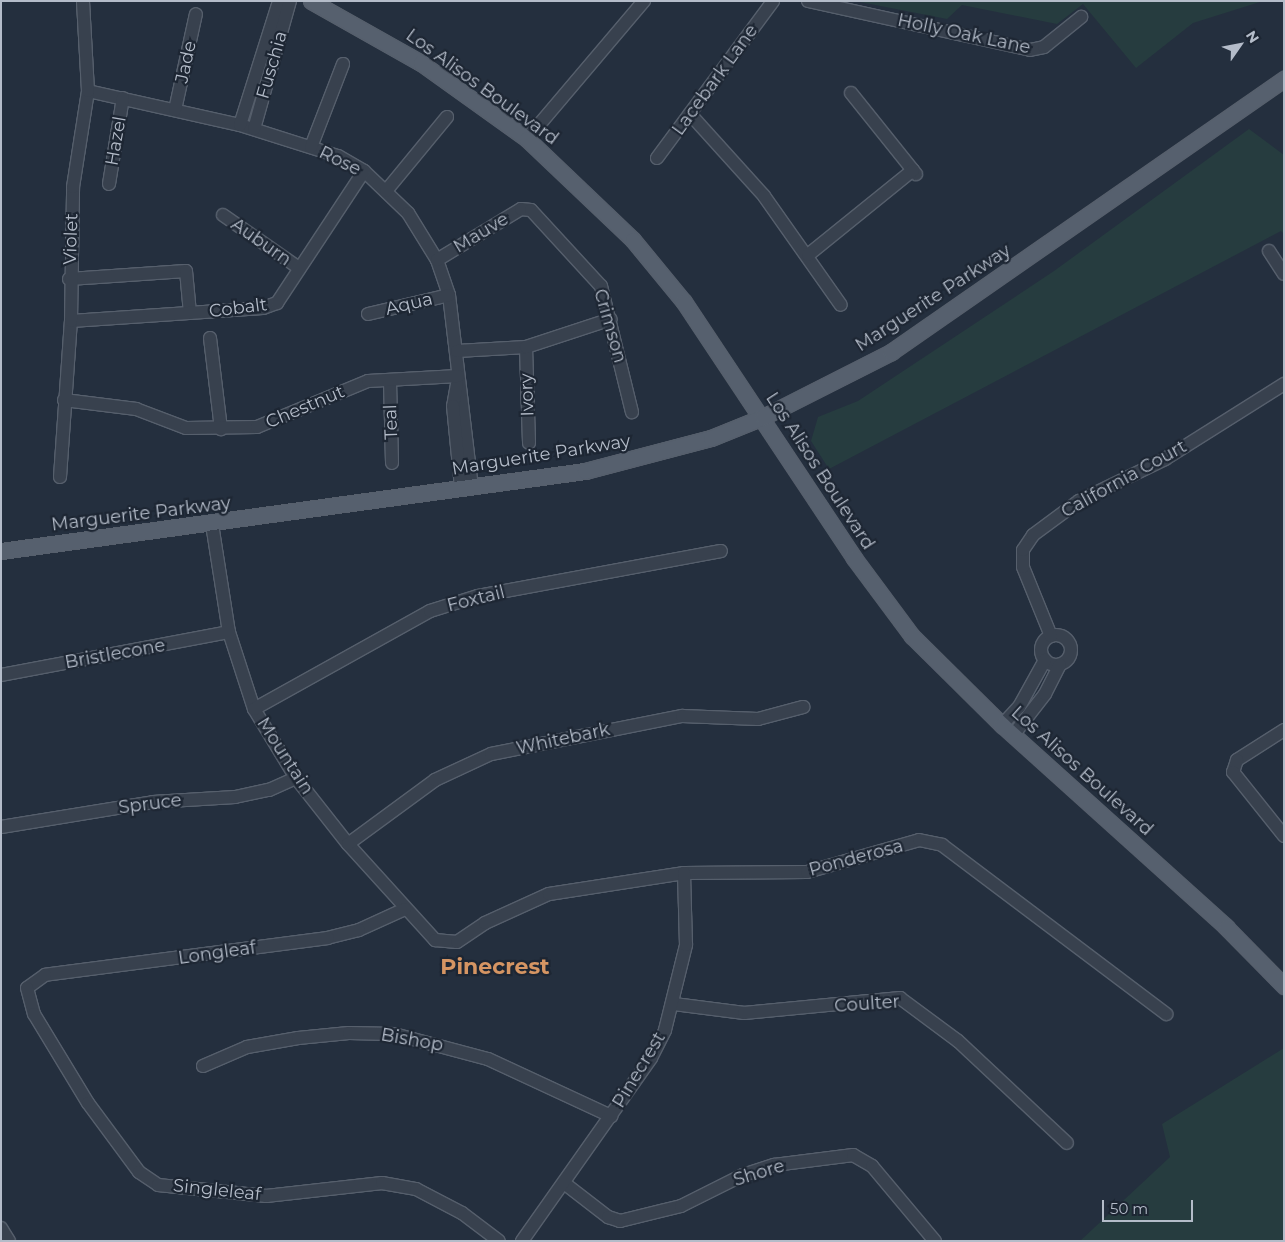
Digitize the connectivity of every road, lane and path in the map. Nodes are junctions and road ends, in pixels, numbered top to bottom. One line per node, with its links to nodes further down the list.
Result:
1 (84, 1): 12 (street, Violet)
2 (279, 1): 18 (street, Fuschia)
3 (290, 1): 19 (street, Fuschia)
4 (311, 1): 20 (main road, Los Alisos Boulevard)
5 (644, 1): 20 (street)
6 (773, 1): 16 (street, Lacebark Lane)
7 (808, 1): 9 (street, Holly Oak Lane)
8 (196, 14): 15 (street, Jade)
9 (1081, 17)
10 (343, 64): 21 (street)
11 (1284, 79): 48 (main road, Marguerite Parkway)
12 (88, 91): 14 (street, Rose); 33 (street, Violet)
13 (851, 93): 29 (street)
14 (124, 98): 15 (street, Rose); 24 (street, Hazel)
15 (176, 110): 18 (street, Rose)
16 (690, 114): 22 (street, Lacebark Lane); 29 (street)
17 (447, 117): 25 (street)
18 (240, 125): 19 (street, Rose)
19 (254, 129): 21 (street, Rose)
20 (527, 139): 48 (main road, Los Alisos Boulevard)
21 (311, 147): 23 (street, Rose)
22 (657, 158)
23 (364, 171): 25 (street, Rose); 31 (street, Cobalt)
24 (108, 184)
25 (386, 191): 30 (street, Rose)
26 (526, 208): 30 (street, Mauve); 38 (street, Crimson)
27 (223, 215): 31 (street, Auburn)
28 (1269, 251): 32 (street)
29 (808, 255): 35 (street)
30 (437, 260): 34 (street, Rose)
31 (299, 268): 36 (street, Cobalt)
32 (1284, 274)
33 (69, 279): 36 (street); 39 (street, Violet)
34 (449, 295): 37 (street, Aqua); 42 (street, Rose)
35 (841, 306)
36 (190, 313): 39 (street, Cobalt)
37 (368, 314)
38 (611, 320): 41 (street); 47 (street, Crimson)
39 (71, 321): 46 (street, Violet)
40 (210, 338): 49 (street)
41 (526, 347): 42 (street); 50 (street, Ivory)
42 (457, 350): 43 (street, Rose)
43 (458, 376): 44 (street, Chestnut); 53 (street, Rose)
44 (390, 381): 49 (street, Chestnut); 51 (street, Teal)
45 (1284, 384): 58 (street, California Court)
46 (64, 400): 49 (street, Chestnut); 52 (street, Violet)
47 (632, 412)
48 (763, 417): 53 (main road, Marguerite Parkway); 64 (main road, Los Alisos Boulevard)
49 (221, 429)
50 (529, 443)
51 (392, 463)
52 (60, 477)
53 (467, 487): 54 (main road, Marguerite Parkway)
54 (212, 524): 55 (main road, Marguerite Parkway); 57 (street, Mountain)
55 (1, 551)
56 (721, 551): 63 (street, Foxtail)
57 (228, 632): 61 (street, Bristlecone); 63 (street, Mountain)
58 (1051, 636): 59 (street); 60 (street)
59 (1045, 660): 60 (street); 64 (street)
60 (1060, 665): 64 (street)
61 (1, 674)
62 (803, 707): 69 (street, Whitebark)
63 (254, 708): 66 (street, Mountain)
64 (1008, 730): 73 (main road, Los Alisos Boulevard)
65 (1284, 730): 68 (street)
66 (296, 778): 67 (street, Spruce); 69 (street, Mountain)
67 (1, 827)
68 (1284, 836)
69 (348, 844): 71 (street, Mountain)
70 (684, 873): 72 (street, Ponderosa); 75 (street, Pinecrest); 76 (street, Ponderosa)
71 (405, 908): 72 (street, Mountain); 74 (street, Longleaf)
72 (443, 944)
73 (1284, 986)
74 (27, 988): 83 (street, Singleleaf)
75 (674, 1004): 78 (street, Pinecrest); 79 (street, Coulter)
76 (1166, 1014)
77 (203, 1066): 78 (street, Bishop)
78 (611, 1116): 80 (street, Pinecrest)
79 (1067, 1142)
80 (564, 1183): 84 (street, Pinecrest); 85 (street, Shore)
81 (1, 1228): 82 (street)
82 (10, 1241)
83 (499, 1241)
84 (522, 1241)
85 (935, 1241)

